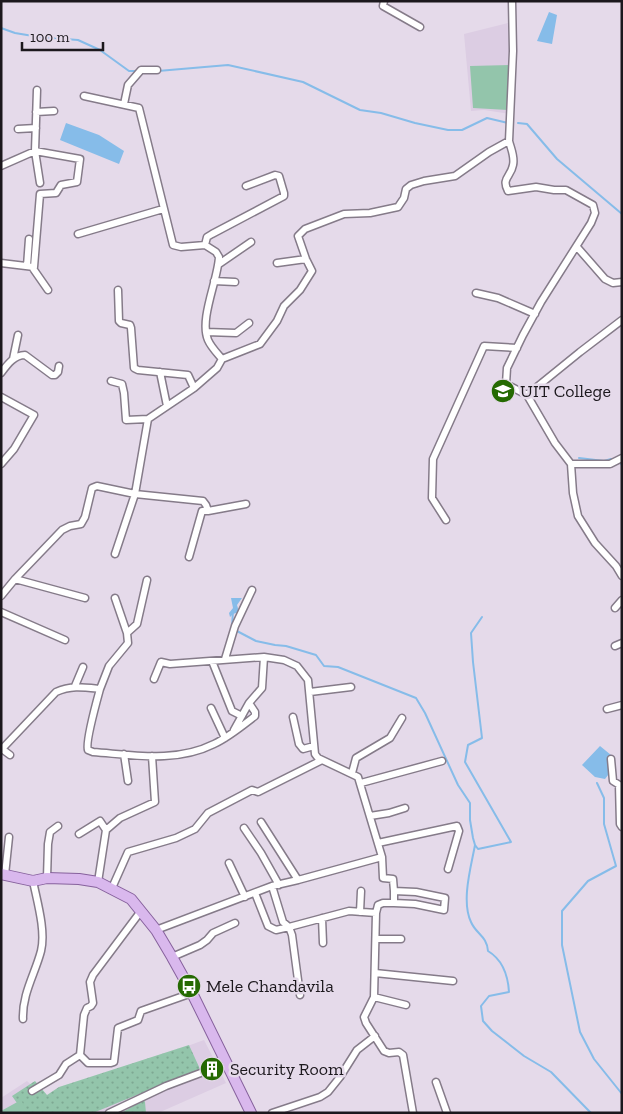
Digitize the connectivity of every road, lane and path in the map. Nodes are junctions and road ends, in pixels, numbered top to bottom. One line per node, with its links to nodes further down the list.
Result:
1 (384, 1): 3 (street)
2 (512, 1): 12 (street)
3 (420, 27)
4 (157, 70): 7 (street)
5 (37, 90): 9 (street)
6 (84, 96): 7 (street)
7 (124, 104): 17 (street)
8 (54, 111): 9 (street)
9 (36, 112): 10 (street)
10 (36, 128): 11 (street); 13 (street)
11 (18, 129)
12 (509, 141): 22 (street); 23 (street)
13 (35, 151): 14 (street); 15 (street); 27 (street)
14 (1, 166)
15 (40, 183)
16 (246, 186): 21 (street)
17 (163, 209): 18 (street); 21 (street)
18 (78, 234)
19 (29, 239): 27 (street)
20 (251, 242): 26 (street)
21 (205, 245): 26 (street)
22 (577, 247): 30 (street); 34 (street)
23 (306, 259): 25 (street); 41 (street)
24 (1, 263): 27 (street)
25 (277, 263)
26 (219, 264): 28 (street)
27 (30, 267): 31 (street)
28 (214, 281): 29 (street); 37 (street)
29 (235, 282)
30 (622, 282)
31 (48, 290)
32 (118, 290): 43 (street)
33 (476, 293): 34 (street)
34 (535, 314): 39 (street)
35 (622, 320): 47 (street)
36 (249, 323): 37 (street)
37 (206, 332): 41 (street)
38 (18, 335): 40 (street)
39 (517, 348): 47 (street); 57 (street)
40 (13, 359): 42 (street); 44 (street)
41 (222, 359): 46 (street)
42 (59, 366)
43 (160, 372): 46 (street); 49 (street)
44 (1, 373)
45 (111, 381): 50 (street)
46 (194, 388): 49 (street)
47 (527, 395): 53 (street)
48 (1, 397): 52 (street)
49 (167, 406): 50 (street)
50 (148, 419): 54 (street)
51 (622, 458): 53 (street)
52 (1, 464)
53 (572, 464): 60 (street)
54 (135, 494): 56 (street); 58 (street); 61 (street)
55 (246, 504): 56 (street)
56 (208, 511): 59 (street)
57 (446, 520)
58 (115, 554)
59 (189, 557)
60 (622, 576)
61 (15, 578): 64 (street); 65 (street)
62 (146, 580): 70 (street)
63 (252, 590): 76 (street)
64 (1, 596)
65 (85, 598)
66 (115, 598): 70 (street)
67 (622, 600): 68 (street)
68 (615, 608)
69 (1, 612): 71 (street)
70 (127, 634): 81 (street)
71 (65, 640)
72 (622, 643): 73 (street)
73 (615, 646)
74 (264, 656): 76 (street); 82 (street); 83 (street)
75 (212, 660): 76 (street); 78 (street); 87 (street)
76 (225, 660)
77 (83, 667): 79 (street)
78 (154, 679)
79 (75, 686): 81 (street); 93 (street)
80 (351, 687): 82 (street)
81 (100, 689): 94 (street)
82 (310, 692): 92 (street)
83 (249, 703): 87 (street); 90 (street)
84 (622, 705): 86 (street)
85 (211, 708): 91 (street)
86 (607, 709)
87 (242, 716): 90 (street)
88 (293, 717): 92 (street)
89 (402, 718): 100 (street)
90 (232, 733): 91 (street)
91 (224, 738): 96 (street)
92 (314, 746): 98 (street)
93 (2, 750): 95 (street)
94 (124, 754): 96 (street); 101 (street)
95 (10, 755)
96 (152, 756): 110 (street)
97 (611, 759): 103 (street)
98 (322, 760): 100 (street); 123 (street)
99 (442, 761): 102 (street)
100 (352, 773): 102 (street)
101 (128, 782)
102 (361, 784): 105 (street)
103 (620, 785): 108 (street)
104 (404, 808): 105 (street)
105 (370, 816): 113 (street)
106 (261, 822): 120 (street)
107 (58, 826): 118 (street)
108 (622, 827)
109 (244, 828): 122 (street)
110 (106, 830): 111 (street); 121 (street)
111 (79, 834)
112 (9, 837): 117 (street)
113 (378, 843): 114 (street); 116 (street)
114 (382, 857): 120 (street); 124 (street)
115 (229, 864): 127 (street)
116 (448, 869)
117 (3, 874): 119 (main road)
118 (47, 878): 119 (main road); 121 (main road)
119 (33, 880): 146 (street)
120 (298, 880): 122 (street)
121 (98, 882): 123 (main road)
122 (276, 886): 126 (street); 134 (street)
123 (112, 888): 129 (main road)
124 (394, 890): 128 (street); 128 (street)
125 (361, 891): 130 (street)
126 (255, 893): 127 (street); 134 (street)
127 (245, 897): 135 (street)
128 (394, 903): 131 (street)
129 (141, 911): 135 (main road); 148 (street)
130 (360, 912): 131 (street); 132 (street)
131 (376, 913): 137 (street)
132 (322, 918): 134 (street); 138 (street)
133 (235, 923): 139 (street)
134 (290, 927): 143 (street)
135 (156, 930): 139 (main road)
136 (401, 939): 137 (street)
137 (376, 940): 140 (street)
138 (323, 944)
139 (172, 957): 142 (main road)
140 (375, 973): 141 (street); 144 (street)
141 (453, 981)
142 (192, 993): 148 (street); 149 (main road)
143 (300, 995)
144 (374, 997): 145 (street); 147 (street)
145 (406, 1005)
146 (23, 1019)
147 (375, 1036): 154 (street); 155 (street)
148 (80, 1055): 151 (street)
149 (226, 1061): 152 (street); 153 (main road)
150 (436, 1082): 156 (street)
151 (32, 1091)
152 (109, 1113)
153 (251, 1113)
154 (272, 1113)
155 (413, 1113)
156 (447, 1113)

